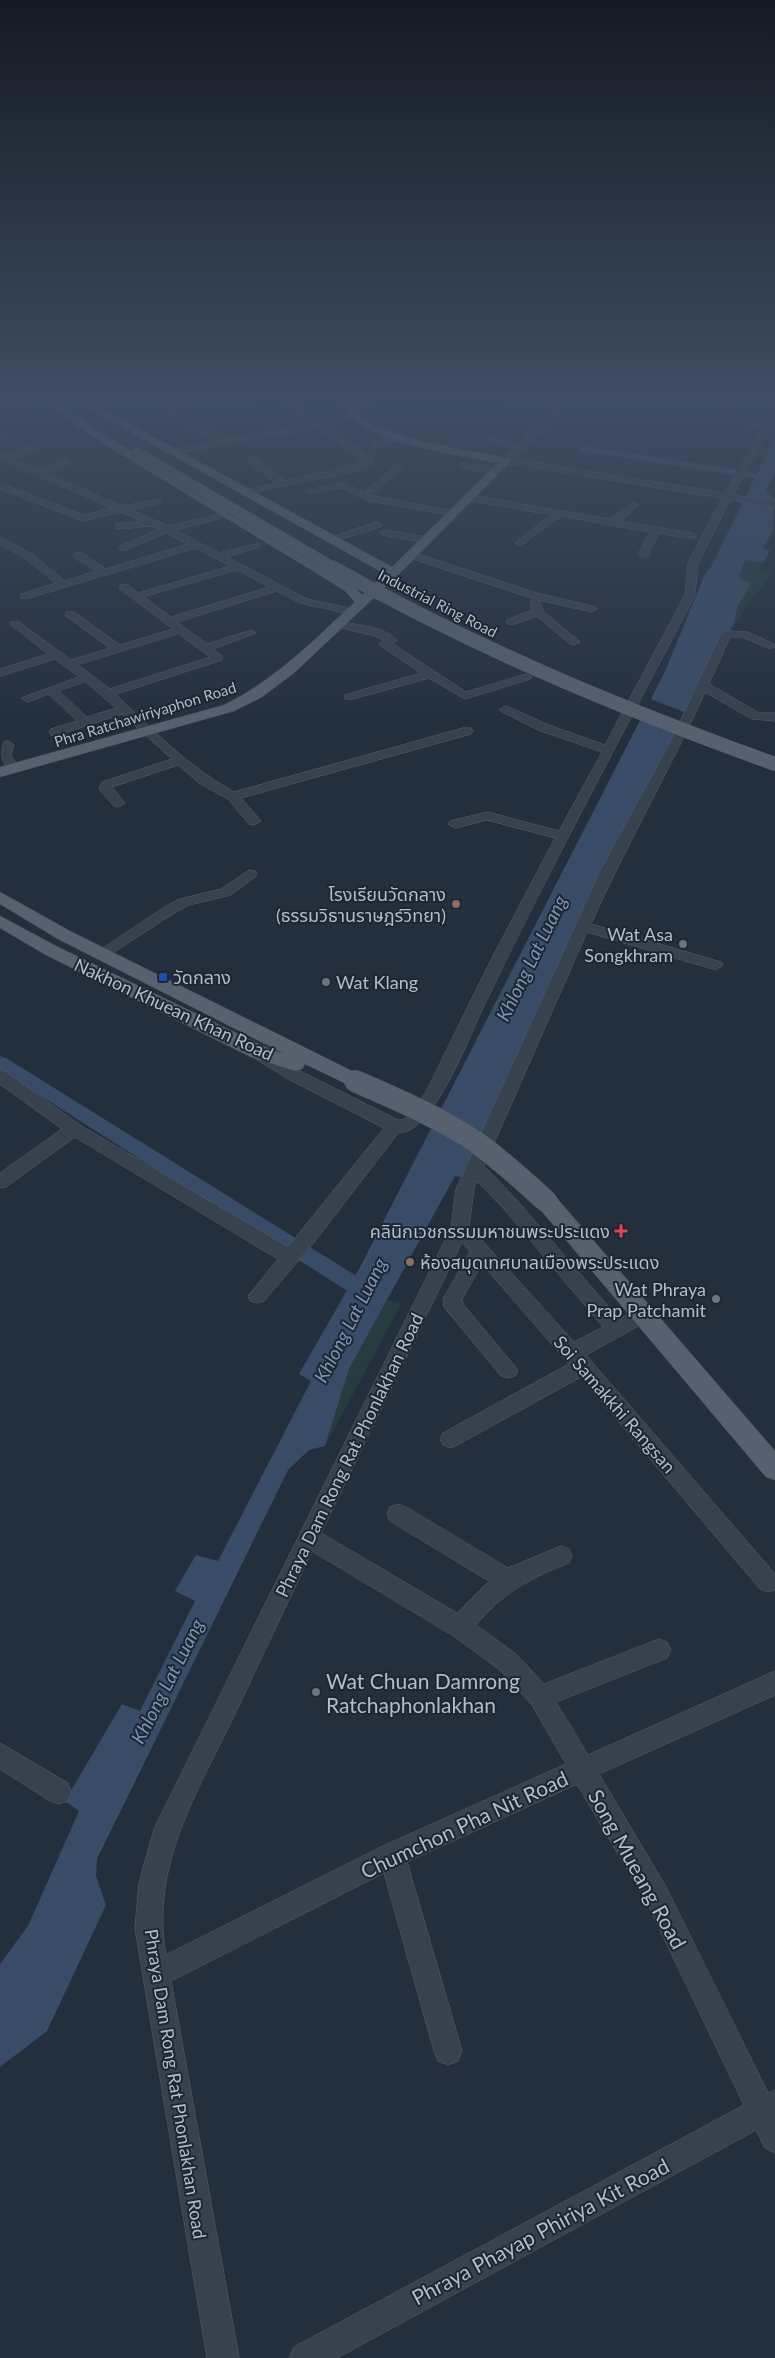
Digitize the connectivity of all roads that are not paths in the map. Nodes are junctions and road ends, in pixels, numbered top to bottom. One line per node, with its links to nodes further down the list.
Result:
1 (52, 506): 13 (street)
2 (117, 506): 13 (street)
3 (140, 506): 13 (street)
4 (213, 506): 14 (main road, Industrial Ring Road)
5 (235, 506): 84 (main road, Industrial Ring Road, bridge)
6 (245, 506): 82 (main road, Industrial Ring Road)
7 (271, 506): 25 (main road, Industrial Ring Road)
8 (413, 506): 15 (street)
9 (461, 506): 15 (main road, Phra Ratchawiriyaphon Road)
10 (514, 506): 16 (street)
11 (633, 506): 18 (street)
12 (724, 506): 81 (street)
13 (126, 510): 17 (street)
14 (226, 514): 21 (street); 38 (main road, Industrial Ring Road)
15 (453, 514): 30 (main road, Phra Ratchawiriyaphon Road)
16 (558, 514): 18 (street); 27 (street)
17 (152, 522): 20 (street); 21 (street)
18 (613, 523): 22 (street)
19 (377, 525): 25 (street)
20 (119, 526)
21 (167, 529): 28 (street); 31 (street)
22 (656, 530): 24 (street); 33 (street)
23 (385, 533): 30 (street)
24 (692, 536)
25 (331, 539): 35 (main road, Industrial Ring Road)
26 (0, 540): 41 (street)
27 (520, 543)
28 (196, 545): 34 (street); 39 (street)
29 (256, 545): 34 (street)
30 (419, 547): 35 (main road); 40 (main road, Phra Ratchawiriyaphon Road); 46 (street)
31 (123, 548)
32 (78, 555): 39 (street)
33 (645, 555)
34 (218, 556): 37 (street)
35 (362, 556): 36 (main road, Industrial Ring Road)
36 (375, 564): 38 (main road); 40 (main road, Industrial Ring Road)
37 (238, 567): 43 (street); 45 (street)
38 (315, 567): 47 (main road, Industrial Ring Road)
39 (104, 572): 41 (street)
40 (393, 573): 47 (main road, Phra Ratchawiriyaphon Road)
41 (63, 584): 44 (street)
42 (124, 587): 45 (street)
43 (278, 588): 49 (street); 52 (street)
44 (25, 596)
45 (138, 596): 52 (street)
46 (534, 596): 48 (street); 50 (street)
47 (361, 601): 49 (main road, Phra Ratchawiriyaphon Road)
48 (592, 609)
49 (350, 612): 55 (main road, Phra Ratchawiriyaphon Road)
50 (538, 612): 53 (street); 58 (street)
51 (70, 614): 61 (street)
52 (169, 621): 56 (street)
53 (511, 622)
54 (15, 624): 62 (street)
55 (337, 624): 65 (street); 79 (main road, Phra Ratchawiriyaphon Road)
56 (181, 630): 60 (street); 61 (street)
57 (251, 633): 60 (street)
58 (574, 642)
59 (772, 647): 68 (street, Phraya Dam Rong Rat Phonlakhan Road)
60 (206, 648): 70 (street)
61 (118, 650): 63 (street)
62 (58, 654): 63 (street); 64 (street)
63 (70, 664): 67 (street)
64 (0, 673)
65 (428, 674): 66 (street); 71 (street)
66 (526, 677)
67 (87, 678): 69 (street); 70 (street)
68 (702, 685): 75 (street); 94 (street, Phraya Dam Rong Rat Phonlakhan Road)
69 (51, 690): 72 (street); 76 (street)
70 (108, 693): 73 (street)
71 (349, 697)
72 (27, 698)
73 (124, 709): 76 (street); 79 (street)
74 (505, 710): 81 (street)
75 (775, 717)
76 (86, 723): 78 (street)
77 (467, 731): 86 (street)
78 (55, 732)
79 (147, 732): 83 (street); 85 (main road, Phra Ratchawiriyaphon Road)
80 (8, 745): 85 (street)
81 (609, 750): 90 (street)
82 (775, 752)
83 (179, 761): 86 (street); 87 (street)
84 (775, 764)
85 (6, 771)
86 (233, 796): 88 (street)
87 (119, 803)
88 (254, 821)
89 (455, 824): 90 (street)
90 (562, 836): 100 (street)
91 (250, 874): 95 (street)
92 (0, 897): 95 (main road, Nakhon Khuean Khan Road)
93 (0, 921): 97 (main road, Nakhon Khuean Khan Road)
94 (583, 926): 96 (street); 102 (street, Phraya Dam Rong Rat Phonlakhan Road)
95 (101, 954): 99 (main road, Nakhon Khuean Khan Road)
96 (716, 964)
97 (258, 1052): 99 (main road, Nakhon Khuean Khan Road); 100 (street)
98 (0, 1076): 101 (street)
99 (356, 1081): 108 (main road, Nakhon Khuean Khan Road, bridge)
100 (395, 1126): 106 (street)
101 (74, 1129): 103 (street); 106 (street)
102 (476, 1169): 104 (street, Phraya Dam Rong Rat Phonlakhan Road); 109 (street)
103 (0, 1182)
104 (460, 1228): 105 (street, Soi Samakkhi Rangsan); 115 (street, Phraya Dam Rong Rat Phonlakhan Road)
105 (480, 1251): 110 (street, Soi Samakkhi Rangsan); 111 (street)
106 (292, 1254): 107 (street)
107 (257, 1296)
108 (644, 1314): 109 (street); 113 (main road, Nakhon Khuean Khan Road)
109 (616, 1329): 110 (street)
110 (577, 1359): 112 (street); 118 (street, Soi Samakkhi Rangsan)
111 (508, 1370)
112 (450, 1439)
113 (775, 1469)
114 (398, 1514): 117 (street)
115 (308, 1537): 119 (street, Song Mueang Road); 127 (street, Phraya Dam Rong Rat Phonlakhan Road)
116 (561, 1556): 117 (street)
117 (507, 1580): 119 (street)
118 (768, 1582)
119 (460, 1627): 122 (street, Song Mueang Road)
120 (659, 1650): 122 (street)
121 (775, 1683): 124 (street, Chumchon Pha Nit Road)
122 (540, 1697): 124 (street, Song Mueang Road)
123 (0, 1755): 125 (street)
124 (581, 1769): 126 (street, Chumchon Pha Nit Road); 129 (street, Song Mueang Road)
125 (59, 1792)
126 (392, 1855): 127 (street, Chumchon Pha Nit Road); 128 (street)
127 (157, 1974): 131 (street, Phraya Dam Rong Rat Phonlakhan Road)
128 (448, 2051)
129 (768, 2107): 130 (street, Song Mueang Road); 132 (street, Phraya Phayap Phiriya Kit Road)
130 (775, 2138)
131 (223, 2358)
132 (305, 2358)

